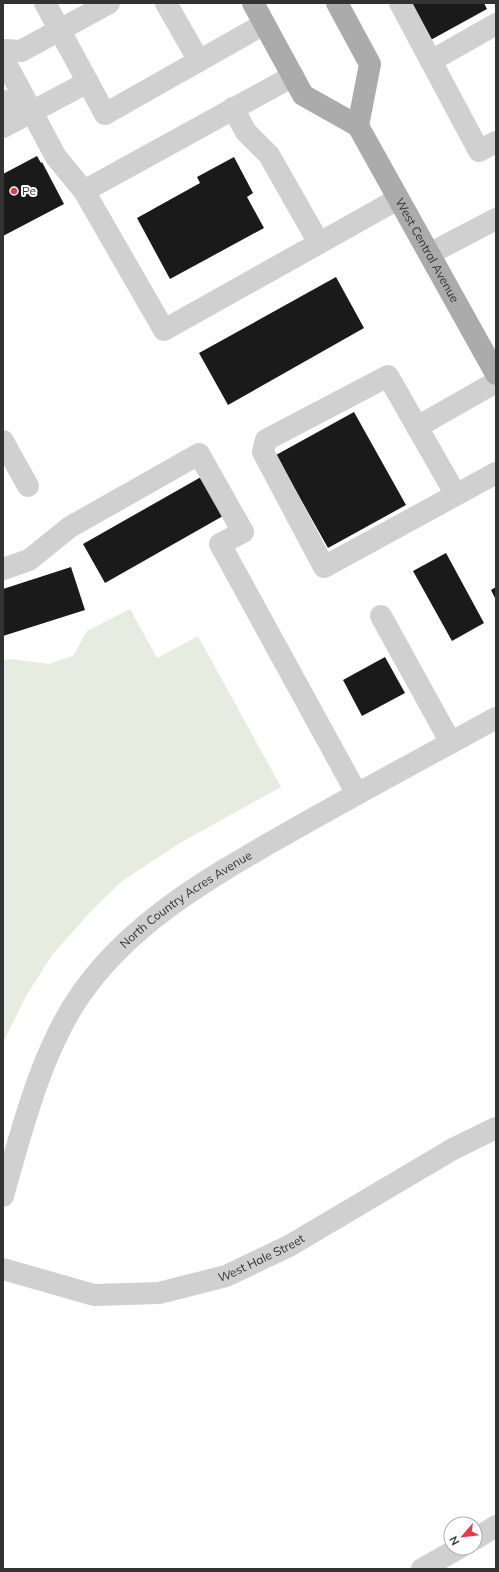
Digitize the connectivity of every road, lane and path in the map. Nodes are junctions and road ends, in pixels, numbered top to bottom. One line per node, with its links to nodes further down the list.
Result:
1 (45, 3): 9 (street)
2 (109, 3): 9 (street)
3 (166, 3): 12 (street)
4 (253, 3): 7 (main road)
5 (337, 3): 19 (main road)
6 (400, 3): 13 (street)
7 (264, 24): 12 (street); 14 (main road)
8 (496, 24): 13 (street)
9 (60, 30): 10 (street); 15 (street)
10 (3, 50)
11 (3, 58): 18 (street)
12 (199, 61): 15 (street)
13 (431, 61): 20 (street)
14 (293, 76): 17 (street); 19 (main road)
15 (88, 82): 18 (street)
16 (6, 101): 18 (street)
17 (233, 108): 21 (street); 24 (street)
18 (17, 120): 21 (street)
19 (358, 126): 22 (main road, West Central Avenue)
20 (496, 142)
21 (84, 191): 24 (street)
22 (398, 199): 24 (street); 25 (main road, West Central Avenue)
23 (496, 219): 25 (street)
24 (319, 243)
25 (430, 254): 26 (main road, West Central Avenue)
26 (496, 374)
27 (496, 382): 28 (street)
28 (417, 427): 32 (street); 32 (street)
29 (3, 441): 31 (street)
30 (496, 473): 32 (street)
31 (28, 486)
32 (456, 495)
33 (3, 568): 37 (street)
34 (381, 616): 36 (street)
35 (496, 718): 36 (street, North Country Acres Avenue)
36 (451, 743): 37 (street, North Country Acres Avenue)
37 (357, 794): 39 (street, North Country Acres Avenue)
38 (496, 1128): 40 (street, West Hale Street)
39 (3, 1196)
40 (3, 1269)
41 (496, 1526): 42 (street)
42 (483, 1533)
43 (444, 1556): 44 (street)
44 (422, 1569)

